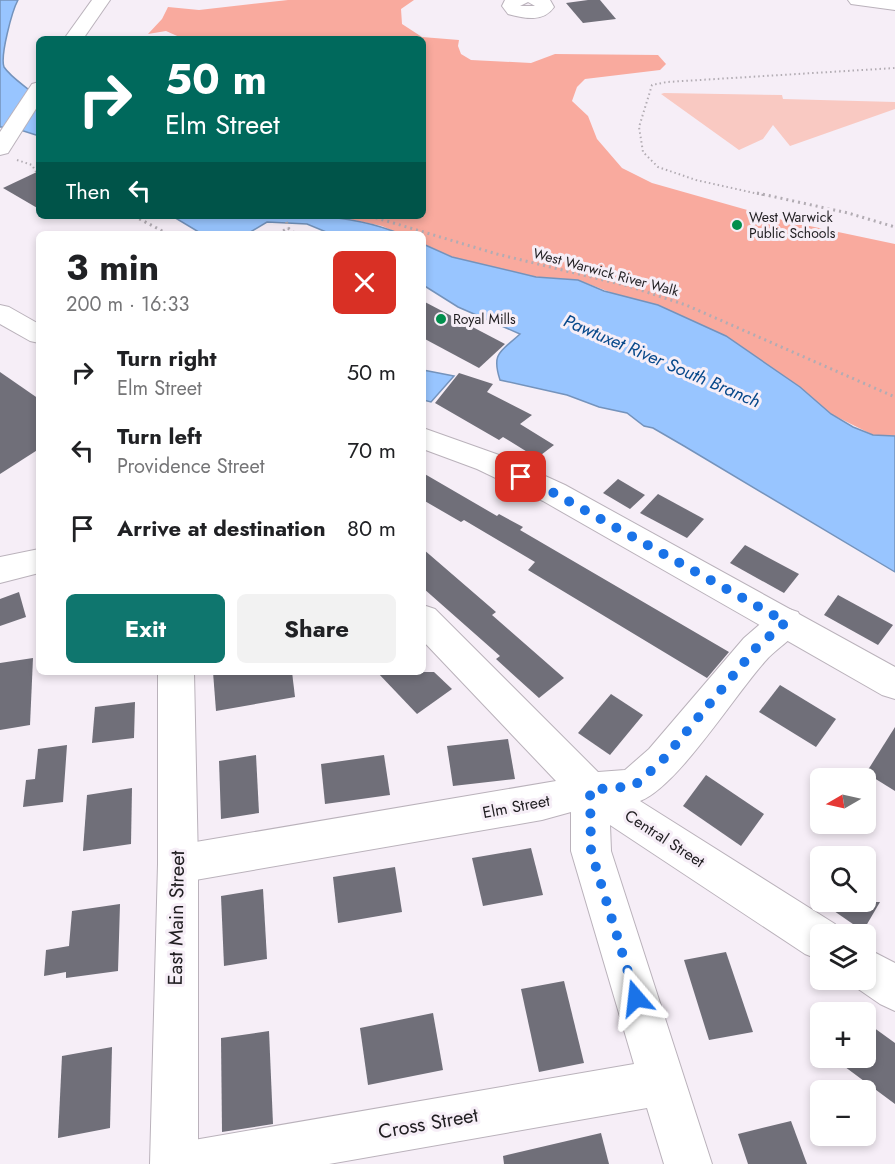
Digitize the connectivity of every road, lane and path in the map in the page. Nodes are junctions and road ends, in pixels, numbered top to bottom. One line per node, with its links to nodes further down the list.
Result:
1 (101, 0): 6 (street)
2 (520, 0): 3 (street)
3 (535, 0)
4 (857, 0): 5 (street)
5 (895, 5)
6 (75, 36)
7 (895, 68): 14 (path)
8 (36, 94): 9 (street)
9 (6, 150): 10 (path)
10 (36, 172)
11 (140, 219): 16 (path)
12 (286, 219): 15 (path)
13 (380, 219): 19 (path, West Warwick River Walk)
14 (895, 227)
15 (288, 228): 17 (path); 18 (path)
16 (162, 231)
17 (283, 231)
18 (292, 231)
19 (420, 231)
20 (426, 233): 23 (path, West Warwick River Walk)
21 (0, 313): 22 (street)
22 (36, 333)
23 (895, 397)
24 (426, 439): 28 (street)
25 (36, 562): 26 (street)
26 (0, 570)
27 (426, 622): 31 (street, Central Street)
28 (786, 622): 30 (street); 31 (street, Elm Street)
29 (176, 675): 32 (street, East Main Street)
30 (895, 684)
31 (590, 790): 32 (street, Elm Street); 33 (street, Central Street); 36 (street)
32 (178, 864): 37 (street, East Main Street)
33 (810, 933)
34 (876, 976): 35 (street)
35 (895, 989)
36 (662, 1082): 38 (street, Cross Street); 39 (street)
37 (174, 1164)
38 (194, 1164)
39 (688, 1164)

